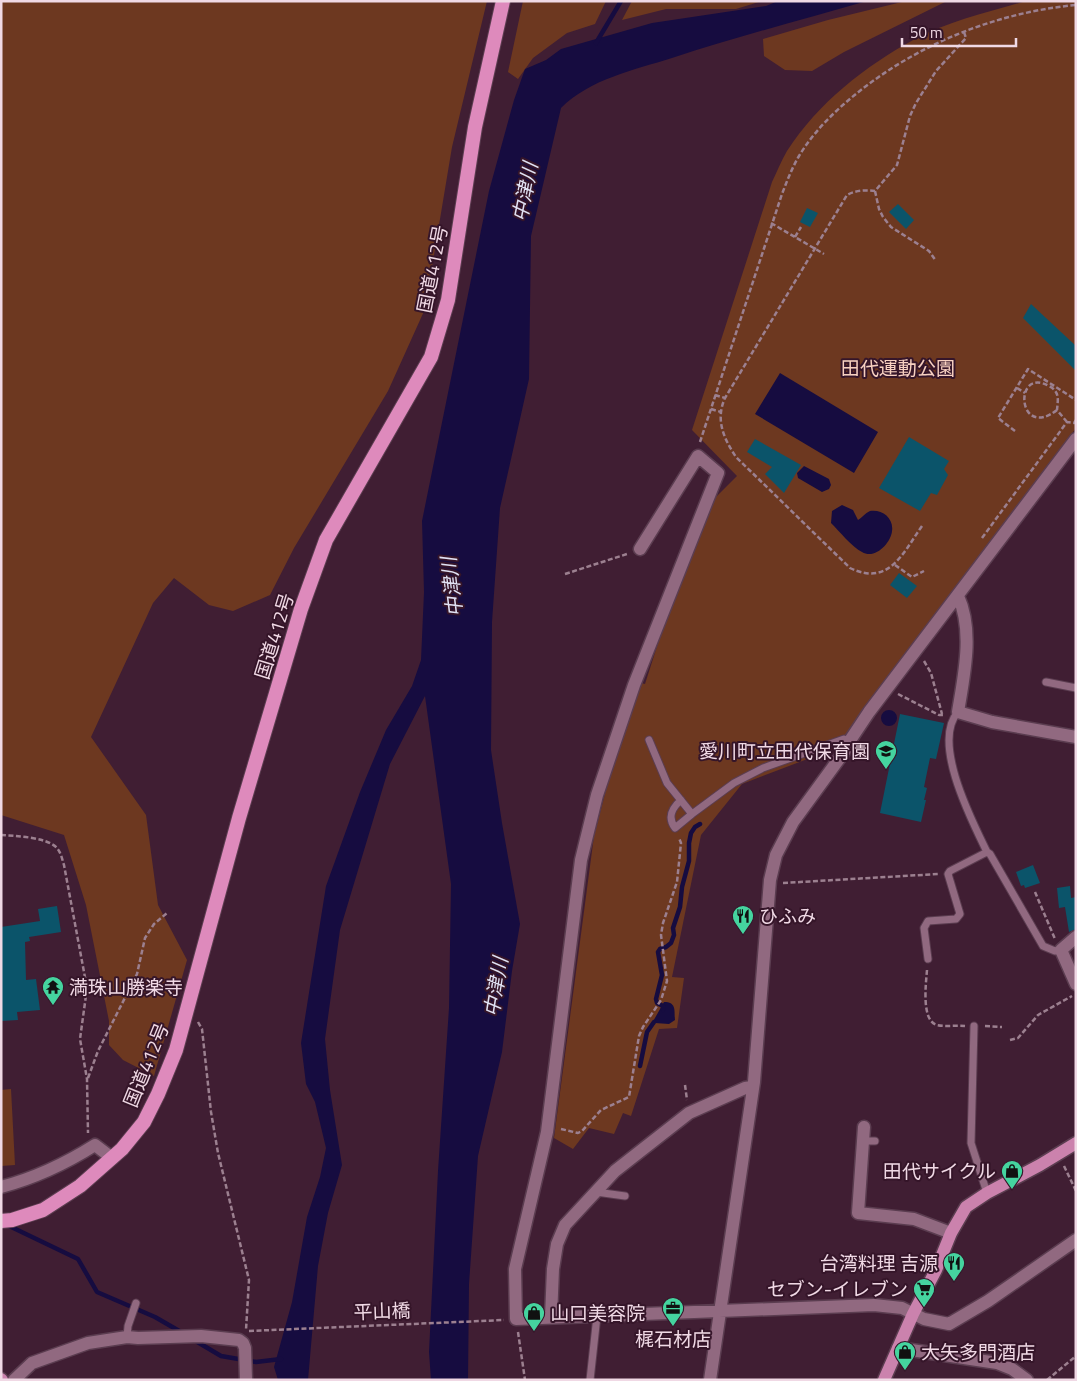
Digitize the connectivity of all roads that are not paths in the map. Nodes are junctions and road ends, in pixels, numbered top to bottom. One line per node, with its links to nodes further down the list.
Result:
1 (503, 1): 22 (highway, 国道412号)
2 (1076, 439): 4 (street)
3 (640, 549): 34 (street)
4 (958, 596): 7 (street); 10 (street)
5 (1046, 682): 6 (lane)
6 (1076, 688)
7 (956, 715): 8 (street); 13 (lane)
8 (1076, 737)
9 (649, 740): 11 (lane)
10 (849, 742): 12 (lane); 19 (street)
11 (681, 800): 12 (lane); 12 (lane)
12 (692, 814)
13 (987, 852): 15 (lane); 16 (lane)
14 (1076, 938): 15 (street)
15 (1060, 950): 17 (street)
16 (928, 959)
17 (1076, 984)
18 (974, 1026): 25 (lane)
19 (752, 1087): 24 (street); 31 (street)
20 (864, 1127): 28 (street)
21 (1076, 1144): 25 (main road)
22 (112, 1158): 23 (street); 27 (highway, 国道412号)
23 (1, 1187)
24 (596, 1192): 26 (lane); 34 (street)
25 (986, 1192): 28 (main road)
26 (625, 1196)
27 (7, 1220)
28 (951, 1233): 32 (main road)
29 (1076, 1240): 32 (street)
30 (136, 1303): 35 (lane)
31 (720, 1310): 32 (street); 33 (street); 40 (street)
32 (913, 1314): 36 (main road)
33 (597, 1316): 34 (street); 39 (lane)
34 (551, 1317)
35 (127, 1337): 37 (street); 38 (street)
36 (898, 1348): 41 (main road); 42 (street)
37 (246, 1375)
38 (14, 1380)
39 (590, 1380)
40 (710, 1380)
41 (884, 1380)
42 (1027, 1380)

